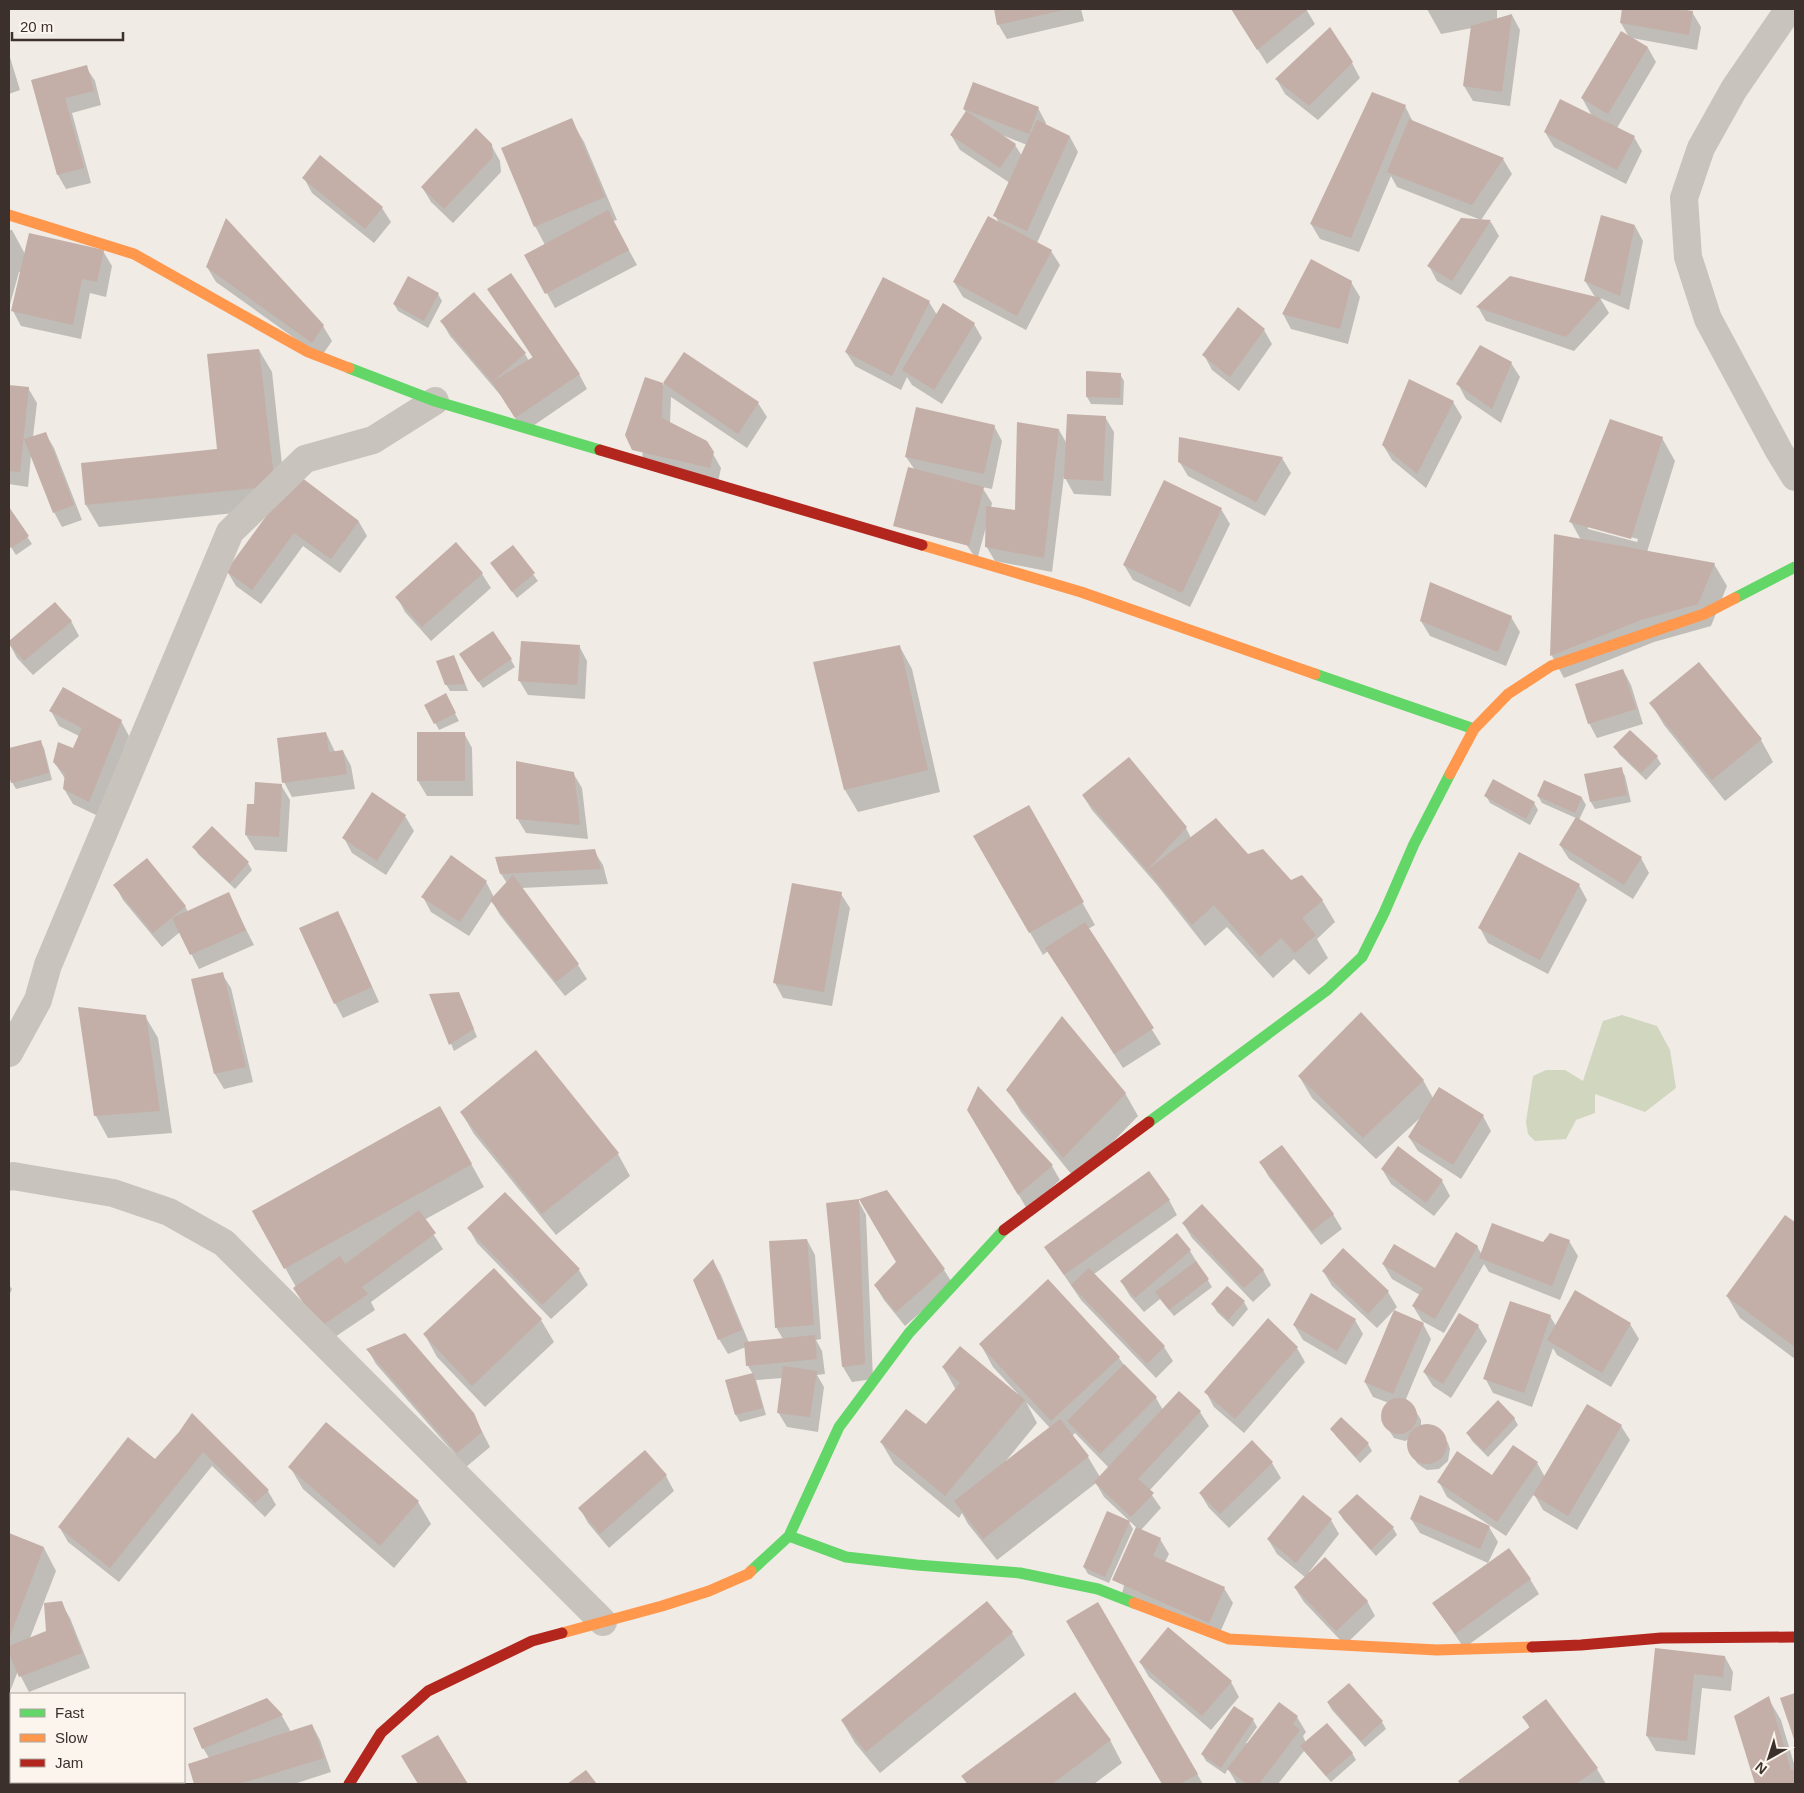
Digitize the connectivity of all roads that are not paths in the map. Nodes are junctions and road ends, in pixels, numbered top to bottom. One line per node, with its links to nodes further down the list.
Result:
1 (1788, 9): 4 (street)
2 (9, 215): 3 (street)
3 (436, 401): 6 (street); 7 (street)
4 (1795, 478)
5 (1795, 567): 6 (street)
6 (1474, 729): 9 (street)
7 (9, 1053)
8 (9, 1177): 10 (street)
9 (789, 1536): 10 (street); 11 (street)
10 (603, 1622): 12 (street)
11 (1795, 1637)
12 (350, 1784)

